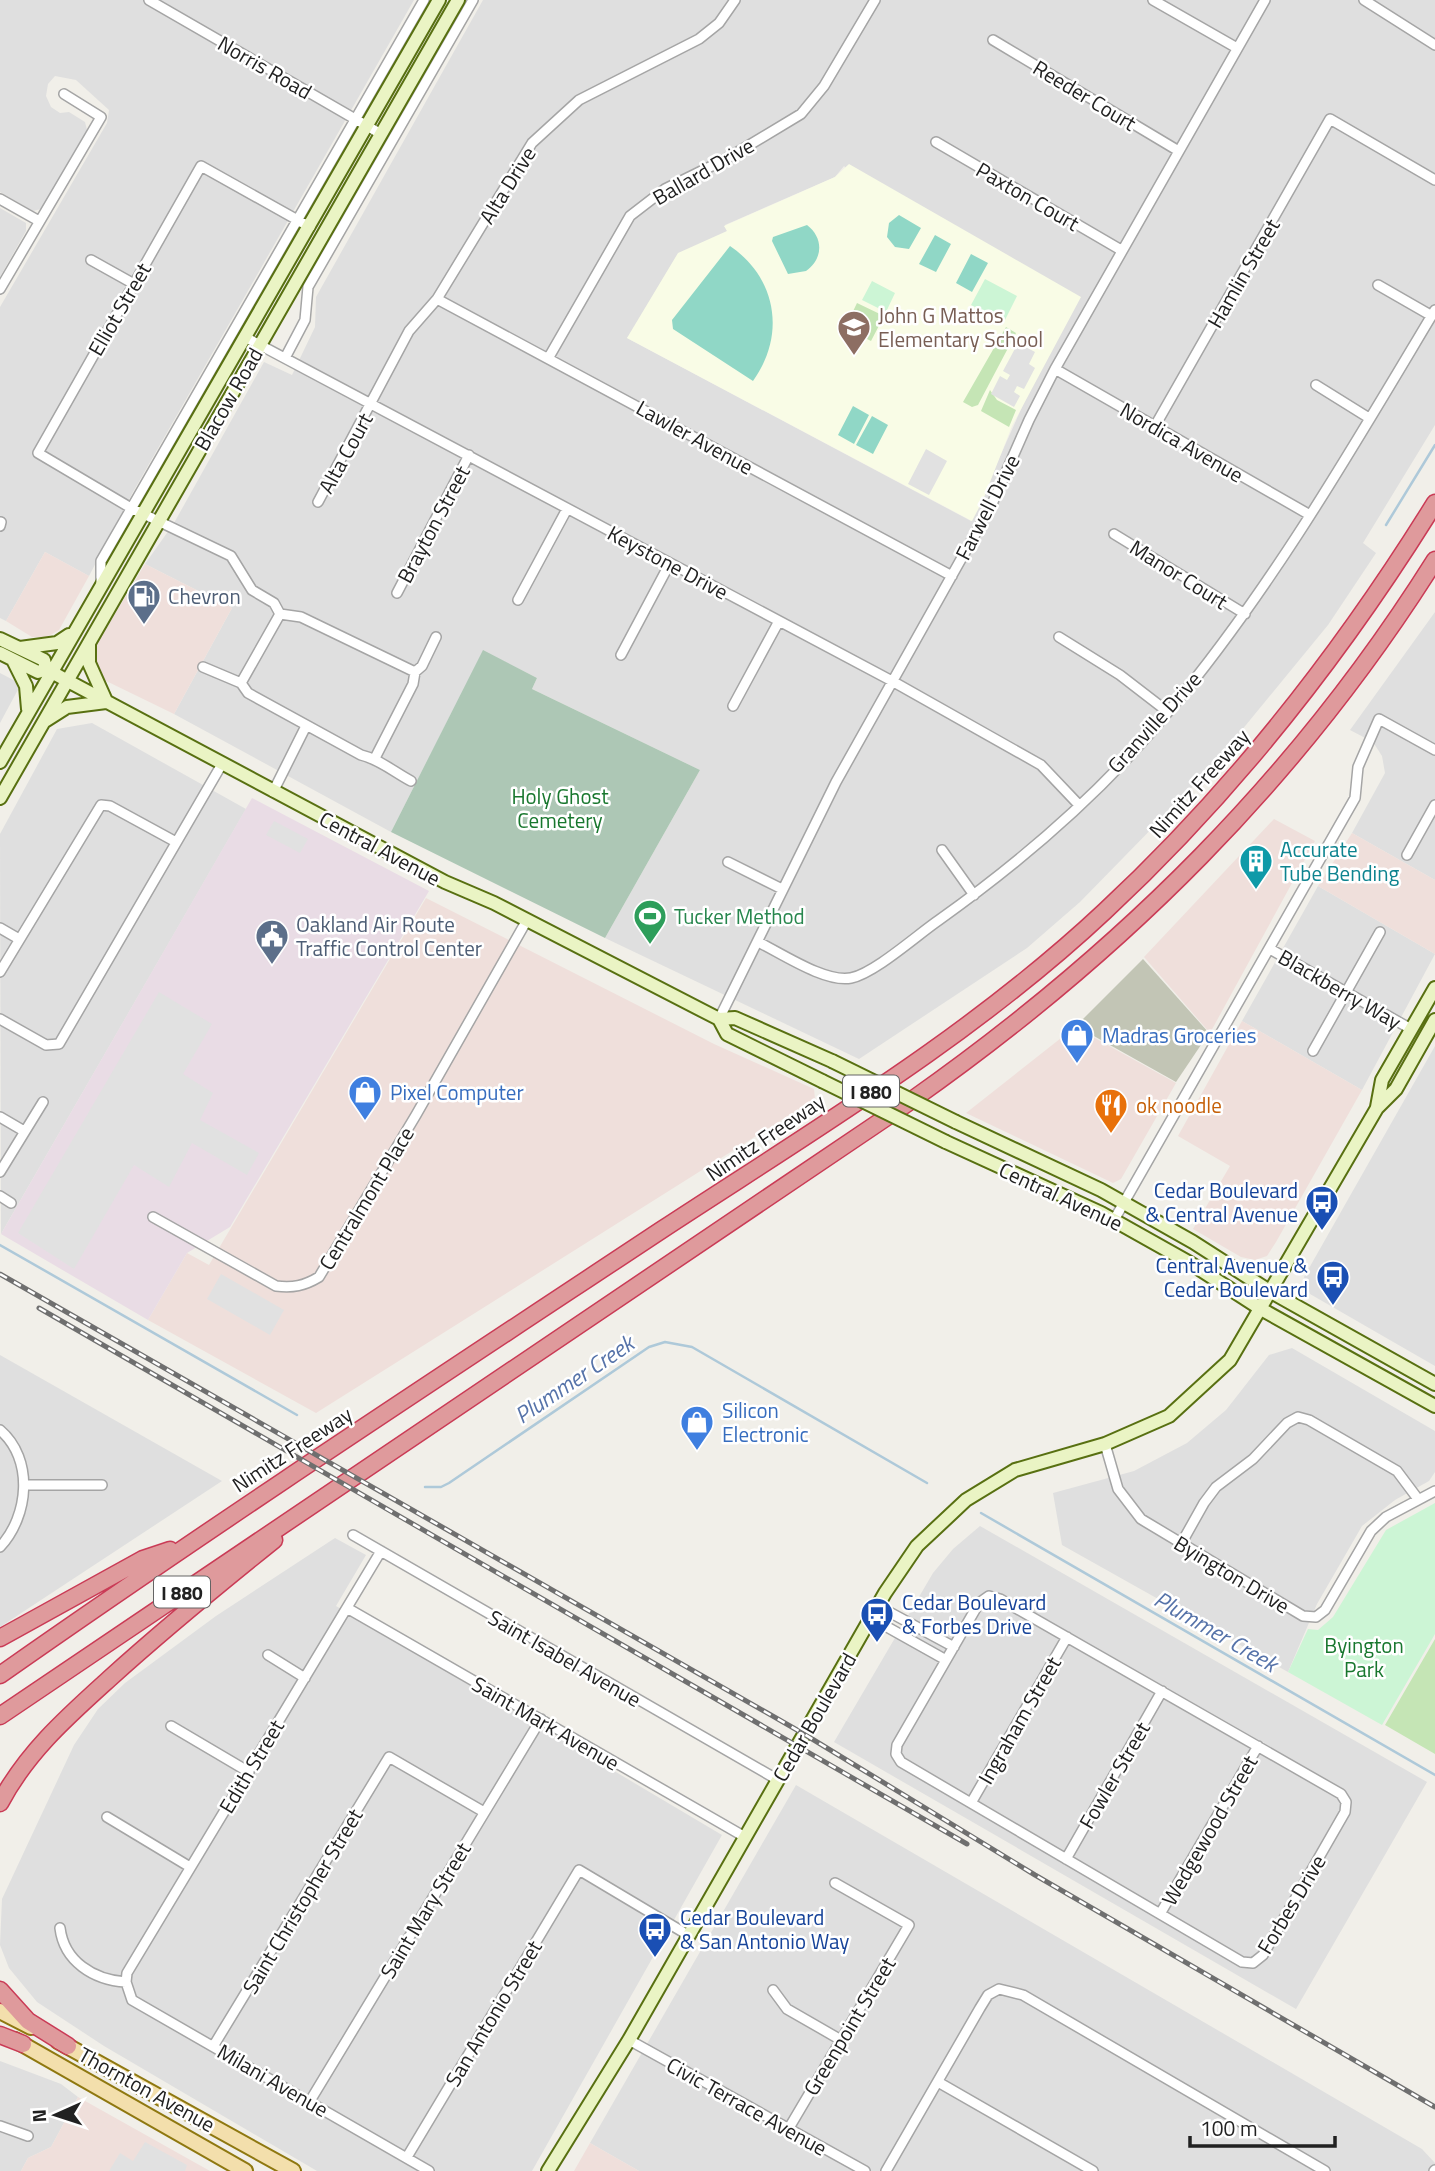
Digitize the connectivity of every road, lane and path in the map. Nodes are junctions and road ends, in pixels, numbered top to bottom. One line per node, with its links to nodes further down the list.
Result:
1 (149, 0): 16 (street, Norris Road)
2 (409, 0): 11 (street)
3 (439, 0): 16 (main road, Blacow Road)
4 (458, 0): 17 (main road, Blacow Road)
5 (473, 0): 33 (street, Blacow Road)
6 (735, 0): 29 (street, Alta Drive)
7 (875, 0): 34 (street, Ballard Drive)
8 (1153, 0): 14 (street)
9 (1265, 0): 14 (street, Farwell Drive)
10 (1364, 0): 13 (street)
11 (422, 3): 16 (street, Blacow Road)
12 (993, 40): 19 (street, Reeder Court)
13 (1435, 45)
14 (1237, 48): 19 (street, Farwell Drive)
15 (64, 94): 22 (street)
16 (360, 122): 17 (street, Norris Road); 23 (main road, Blacow Road)
17 (381, 134): 32 (main road, Blacow Road)
18 (936, 142): 24 (street, Paxton Court)
19 (1177, 150): 24 (street, Farwell Drive)
20 (1435, 180): 39 (street, Hamlin Street)
21 (0, 199): 22 (street)
22 (39, 221): 28 (street)
23 (304, 223): 26 (street, Elliot Street); 31 (main road, Blacow Road); 44 (street, Blacow Road)
24 (1121, 250): 35 (street, Farwell Drive)
25 (91, 260): 26 (street)
26 (134, 284): 44 (street, Elliot Street)
27 (1378, 285): 30 (street)
28 (0, 289)
29 (437, 299): 34 (street, Lawler Avenue); 37 (street, Alta Drive)
30 (1433, 313): 38 (street, Granville Drive)
31 (246, 337): 32 (street, Keystone Drive); 44 (main road, Blacow Road)
32 (259, 345): 33 (street, Keystone Drive); 46 (main road, Blacow Road)
33 (285, 358): 37 (street, Keystone Drive)
34 (549, 358): 50 (street, Lawler Avenue)
35 (1055, 369): 39 (street, Nordica Avenue); 50 (street, Farwell Drive)
36 (1316, 385): 38 (street)
37 (371, 404): 40 (street, Keystone Drive); 41 (street, Alta Court)
38 (1369, 418): 45 (street, Granville Drive)
39 (1155, 426): 45 (street, Nordica Avenue)
40 (469, 455): 43 (street, Keystone Drive); 51 (street, Brayton Street)
41 (318, 502)
42 (1435, 503): 128 (highway, Nimitz Freeway / I 880)
43 (567, 509): 49 (street, Keystone Drive); 52 (street)
44 (136, 511): 46 (street); 56 (main road, Blacow Road)
45 (1310, 515): 54 (street, Granville Drive)
46 (158, 522): 53 (street); 60 (main road, Blacow Road)
47 (1114, 534): 54 (street, Manor Court)
48 (1435, 560): 121 (highway, I 880)
49 (670, 563): 55 (street, Keystone Drive); 63 (street)
50 (952, 576): 68 (street, Farwell Drive)
51 (397, 593)
52 (518, 600)
53 (280, 614): 66 (street); 69 (street)
54 (1245, 614): 73 (street, Granville Drive)
55 (779, 621): 68 (street, Keystone Drive); 71 (street)
56 (72, 633): 62 (main road); 65 (main road, Blacow Road)
57 (436, 637): 66 (street)
58 (1059, 637): 73 (street)
59 (0, 639): 62 (main road, Central Avenue)
60 (89, 641): 67 (main road, Blacow Road); 70 (main road)
61 (0, 653): 62 (main road, Central Avenue)
62 (16, 654): 65 (main road, Central Avenue); 72 (main road)
63 (621, 655)
64 (203, 667): 69 (street)
65 (48, 670): 67 (main road, Central Avenue); 72 (main road, Blacow Road)
66 (415, 672): 77 (street)
67 (66, 680): 70 (main road, Central Avenue); 74 (main road, Blacow Road)
68 (892, 681): 83 (street, Keystone Drive); 89 (street, Farwell Drive)
69 (241, 683): 75 (street)
70 (107, 702): 74 (main road); 79 (main road, Central Avenue)
71 (733, 706)
72 (29, 710): 78 (main road, Blacow Road)
73 (1168, 712): 83 (street, Granville Drive)
74 (41, 725): 82 (main road, Blacow Road)
75 (306, 726): 77 (street); 81 (street)
76 (1435, 750): 96 (street)
77 (375, 758): 80 (street)
78 (0, 762)
79 (222, 764): 81 (main road, Central Avenue); 85 (street)
80 (411, 781)
81 (272, 792): 91 (main road, Central Avenue)
82 (0, 798)
83 (1079, 805): 90 (street, Granville Drive)
84 (1435, 805): 87 (street)
85 (176, 842): 94 (street); 100 (street)
86 (942, 850): 90 (street)
87 (1407, 855)
88 (728, 862): 89 (street)
89 (782, 889): 95 (street, Farwell Drive)
90 (974, 895): 95 (street, Granville Drive)
91 (527, 920): 101 (main road, Central Avenue); 113 (street, Centralmont Place)
92 (0, 928): 94 (street)
93 (1380, 932): 99 (street)
94 (19, 939): 97 (street)
95 (758, 942): 101 (street, Farwell Drive)
96 (1270, 949): 99 (street, Blackberry Way); 112 (street)
97 (0, 972)
98 (1435, 988): 103 (main road, Cedar Boulevard)
99 (1346, 993): 103 (street, Blackberry Way); 104 (street)
100 (0, 1018)
101 (719, 1019): 112 (main road, Central Avenue, bridge); 114 (main road, Central Avenue, bridge)
102 (1435, 1020): 106 (main road, Cedar Boulevard)
103 (1411, 1029): 106 (main road, Cedar Boulevard)
104 (1313, 1051)
105 (43, 1102): 108 (street)
106 (1377, 1108): 115 (main road, Cedar Boulevard)
107 (0, 1117): 108 (street)
108 (24, 1131): 109 (street)
109 (0, 1172)
110 (0, 1196): 111 (street)
111 (11, 1202)
112 (1124, 1203): 114 (street); 115 (main road, Central Avenue)
113 (153, 1217)
114 (1114, 1220): 116 (main road, Central Avenue)
115 (1271, 1292): 116 (main road, Cedar Boulevard); 117 (main road, Central Avenue)
116 (1261, 1309): 118 (main road, Central Avenue); 120 (main road, Cedar Boulevard)
117 (1435, 1384)
118 (1435, 1406)
119 (0, 1430): 122 (street)
120 (1105, 1444): 127 (street, Byington Drive); 131 (main road, Cedar Boulevard)
121 (365, 1468): 142 (highway, I 880); 148 (highway)
122 (24, 1485): 123 (street); 129 (street)
123 (102, 1485)
124 (1435, 1491): 125 (street, Byington Drive)
125 (1418, 1499): 127 (street, Byington Drive); 127 (street)
126 (353, 1535): 130 (street, Saint Isabel Avenue)
127 (1181, 1544)
128 (186, 1545): 135 (highway); 139 (highway, Nimitz Freeway / I 880)
129 (0, 1547)
130 (381, 1551): 132 (street, Edith Street); 147 (street, Saint Isabel Avenue)
131 (878, 1605): 133 (main road, Cedar Boulevard); 136 (street)
132 (347, 1608): 140 (street, Edith Street); 143 (street, Saint Mark Avenue)
133 (871, 1618): 138 (street); 147 (main road, Cedar Boulevard)
134 (1067, 1637): 136 (street, Forbes Drive); 141 (street, Forbes Drive); 149 (street, Ingraham Street)
135 (0, 1638)
136 (954, 1647): 138 (street, Forbes Drive)
137 (268, 1655): 140 (street)
138 (946, 1660): 149 (street, Forbes Drive)
139 (0, 1675)
140 (305, 1678): 146 (street, Edith Street)
141 (1162, 1691): 145 (street, Forbes Drive); 153 (street, Fowler Street)
142 (0, 1716)
143 (541, 1719): 150 (street, Saint Mary Street); 152 (street, Saint Mark Avenue)
144 (171, 1726): 146 (street)
145 (1258, 1746): 156 (street, Wedgewood Street); 156 (street, Forbes Drive)
146 (249, 1772): 154 (street, Edith Street)
147 (778, 1780): 152 (main road, Cedar Boulevard)
148 (0, 1803)
149 (971, 1803): 153 (street, Forbes Drive)
150 (484, 1812): 167 (street, Saint Christopher Street); 170 (street, Saint Mary Street)
151 (107, 1817): 154 (street)
152 (745, 1837): 158 (main road, Cedar Boulevard)
153 (1066, 1859): 156 (street, Forbes Drive)
154 (190, 1867): 159 (street, Edith Street)
155 (835, 1883): 165 (street, Greenpoint Street)
156 (1160, 1914)
157 (60, 1928): 159 (street)
158 (688, 1935): 164 (main road, Cedar Boulevard); 174 (street, San Antonio Street)
159 (125, 1982): 167 (street, Milani Avenue)
160 (0, 1990): 168 (highway)
161 (772, 1990): 165 (street)
162 (0, 2011): 168 (main road, Thornton Avenue)
163 (0, 2033): 166 (highway)
164 (629, 2040): 172 (street, Civic Terrace Avenue); 178 (main road, Cedar Boulevard)
165 (841, 2040): 172 (street, Greenpoint Street)
166 (23, 2044): 175 (main road, Thornton Avenue)
167 (214, 2045): 170 (street, Milani Avenue)
168 (68, 2046): 176 (main road, Thornton Avenue)
169 (938, 2082): 180 (street); 181 (street); 182 (street)
170 (310, 2101): 174 (street, Milani Avenue)
171 (0, 2126): 173 (street)
172 (789, 2128): 179 (street, Civic Terrace Avenue)
173 (29, 2136)
174 (407, 2157): 177 (street, Milani Avenue)
175 (245, 2171)
176 (293, 2171)
177 (429, 2171)
178 (548, 2171)
179 (865, 2171)
180 (886, 2171)
181 (1093, 2171)
182 (1325, 2171)

